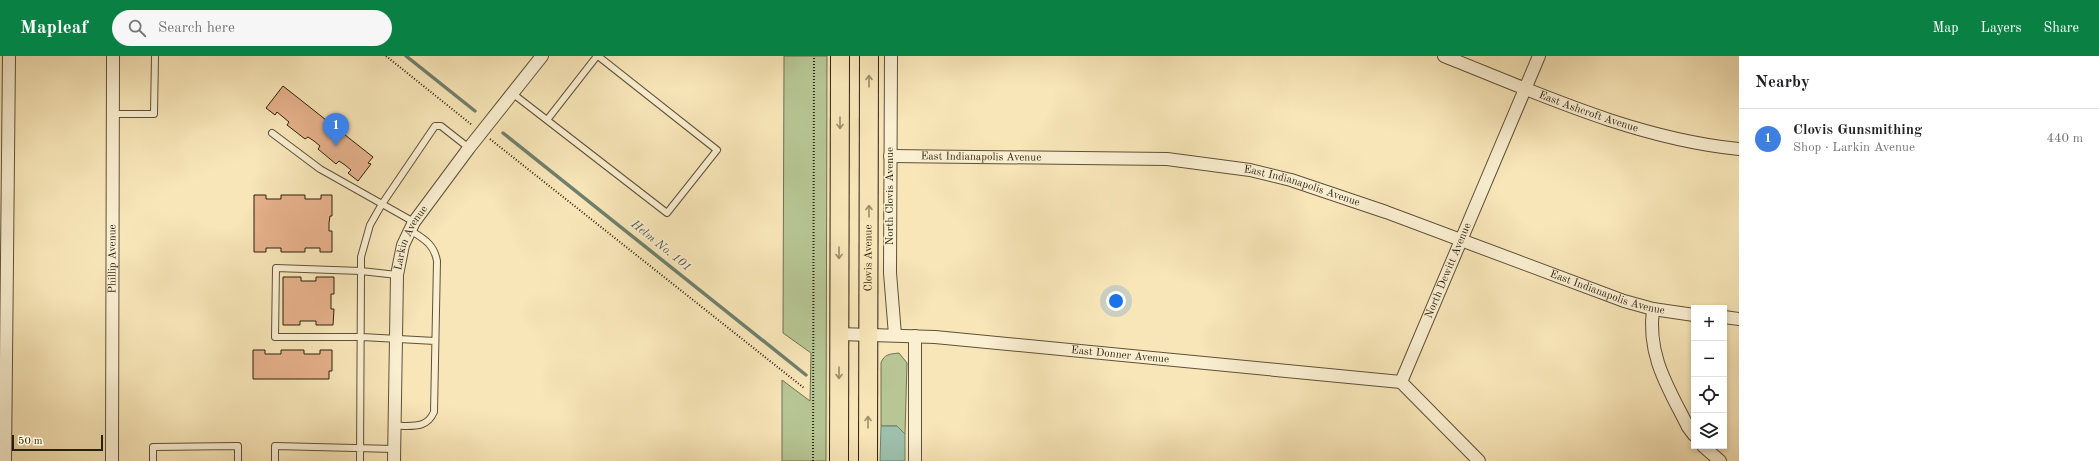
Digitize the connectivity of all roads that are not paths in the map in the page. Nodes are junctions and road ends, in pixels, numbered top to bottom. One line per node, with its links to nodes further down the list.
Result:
1 (9, 56): 41 (street)
2 (113, 56): 13 (street, Phillip Avenue)
3 (155, 56): 13 (lane)
4 (542, 56): 12 (street, Larkin Avenue)
5 (597, 56): 14 (lane); 14 (lane)
6 (840, 56): 28 (main road, one-way to 28)
7 (869, 56): 29 (main road, Clovis Avenue, one-way to 7)
8 (891, 56): 18 (street, North Clovis Avenue)
9 (1444, 56): 11 (street, East Ashcroft Avenue)
10 (1539, 56): 11 (street, North Dewitt Avenue)
11 (1526, 88): 17 (street, East Ashcroft Avenue); 21 (street, North Dewitt Avenue)
12 (512, 93): 14 (lane); 16 (street, Larkin Avenue)
13 (112, 114): 42 (street, Phillip Avenue)
14 (547, 120)
15 (272, 133): 19 (lane)
16 (469, 148): 19 (lane); 20 (street, Larkin Avenue)
17 (1739, 149)
18 (890, 156): 21 (street, East Indianapolis Avenue); 30 (street, North Clovis Avenue)
19 (382, 204): 20 (lane); 22 (lane)
20 (412, 226): 23 (street, Larkin Avenue); 34 (lane)
21 (1461, 242): 24 (street, East Indianapolis Avenue); 35 (street, North Dewitt Avenue)
22 (361, 271): 23 (lane); 32 (lane); 32 (lane)
23 (397, 275): 33 (street, Larkin Avenue)
24 (1653, 309): 25 (street, East Indianapolis Avenue); 37 (street)
25 (1691, 315)
26 (1727, 317): 27 (street)
27 (1739, 319)
28 (839, 334): 29 (street, East Donner Avenue); 47 (main road, one-way to 47)
29 (868, 334): 30 (street, East Donner Avenue); 48 (main road, Clovis Avenue, one-way to 29)
30 (894, 335): 31 (street, East Donner Avenue)
31 (916, 336): 35 (street, East Donner Avenue); 49 (street)
32 (362, 338): 33 (lane); 38 (lane)
33 (396, 339): 34 (lane); 36 (street, Larkin Avenue)
34 (435, 341): 36 (lane)
35 (1401, 382): 50 (street)
36 (394, 426): 40 (street, Larkin Avenue)
37 (1691, 431)
38 (360, 448): 40 (lane); 45 (lane); 46 (lane)
39 (1707, 449): 51 (street)
40 (394, 455)
41 (5, 461)
42 (112, 461)
43 (153, 461): 44 (lane)
44 (238, 461)
45 (275, 461)
46 (360, 461)
47 (839, 461)
48 (868, 461)
49 (915, 461)
50 (1479, 461)
51 (1720, 461)

